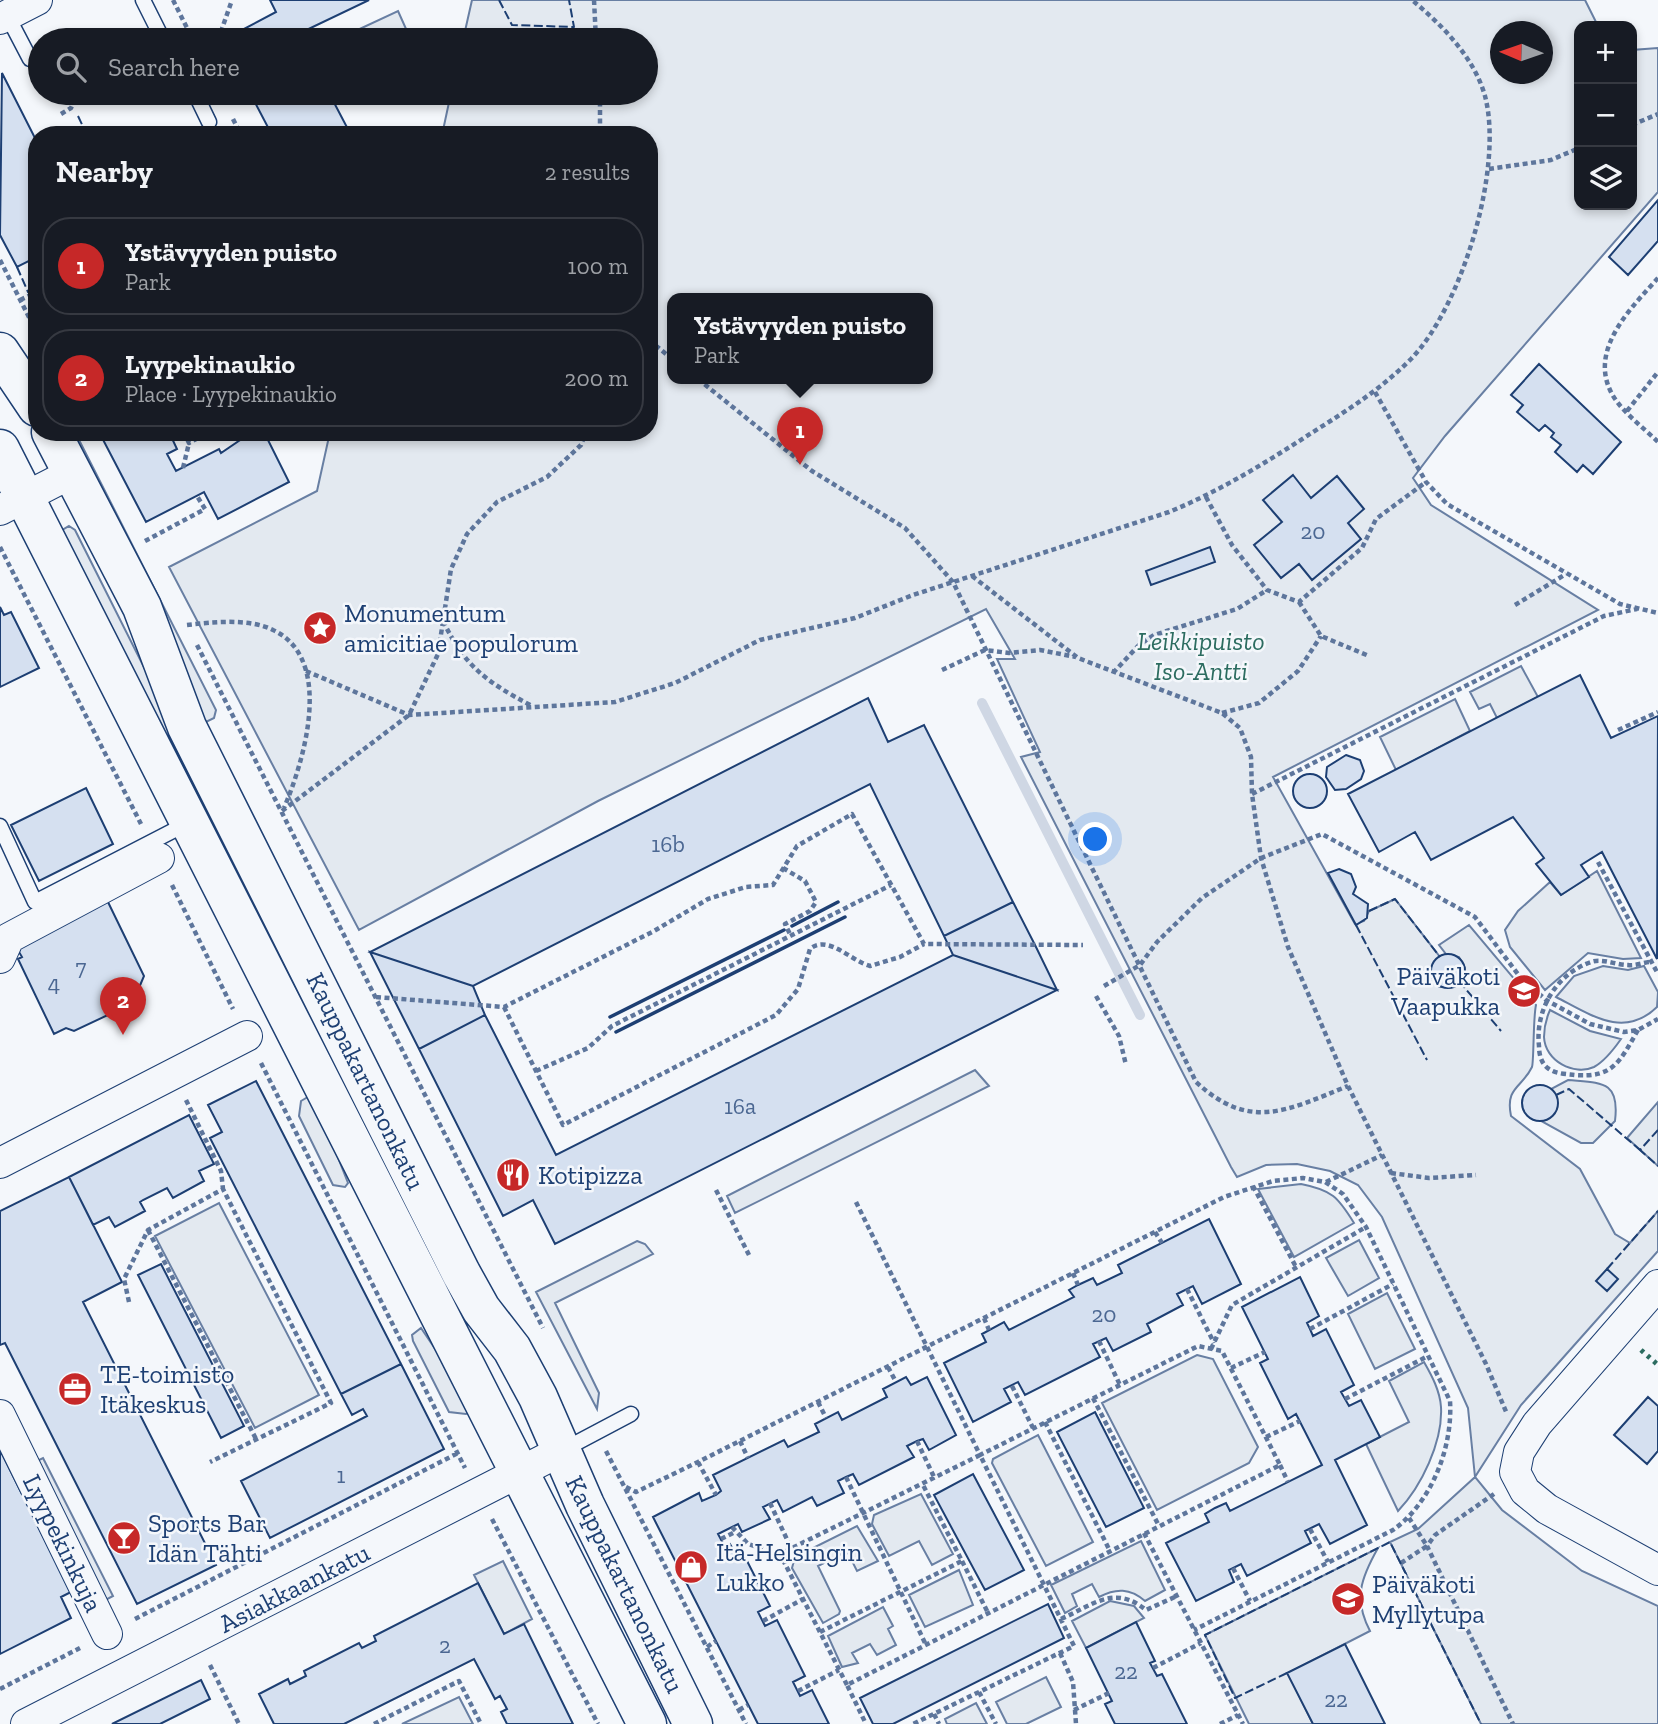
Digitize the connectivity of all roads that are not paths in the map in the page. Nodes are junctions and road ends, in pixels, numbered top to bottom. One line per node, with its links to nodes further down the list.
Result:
1 (37, 0): 3 (street)
2 (143, 0): 4 (lane)
3 (4, 17): 5 (lane)
4 (157, 28)
5 (28, 56)
6 (201, 105): 7 (lane)
7 (209, 122)
8 (0, 352): 9 (main road)
9 (28, 394)
10 (56, 441): 12 (main road, Kauppakartanonkatu)
11 (0, 449): 13 (main road, Kauppakartanonkatu)
12 (72, 473): 13 (street); 23 (main road, Kauppakartanonkatu)
13 (13, 503): 14 (main road, Kauppakartanonkatu)
14 (191, 821): 16 (lane); 24 (main road, Kauppakartanonkatu)
15 (0, 826): 16 (lane)
16 (154, 850): 17 (street)
17 (0, 958)
18 (247, 1035): 19 (street)
19 (0, 1163)
20 (1658, 1285): 25 (street)
21 (631, 1414): 23 (lane)
22 (0, 1415): 26 (street, Lyypekinkuja)
23 (561, 1451): 24 (street, Asiakkaankatu); 29 (main road, Kauppakartanonkatu)
24 (520, 1474): 27 (street, Asiakkaankatu); 28 (main road, Kauppakartanonkatu)
25 (1658, 1570)
26 (107, 1634)
27 (26, 1724)
28 (648, 1724)
29 (693, 1724)

